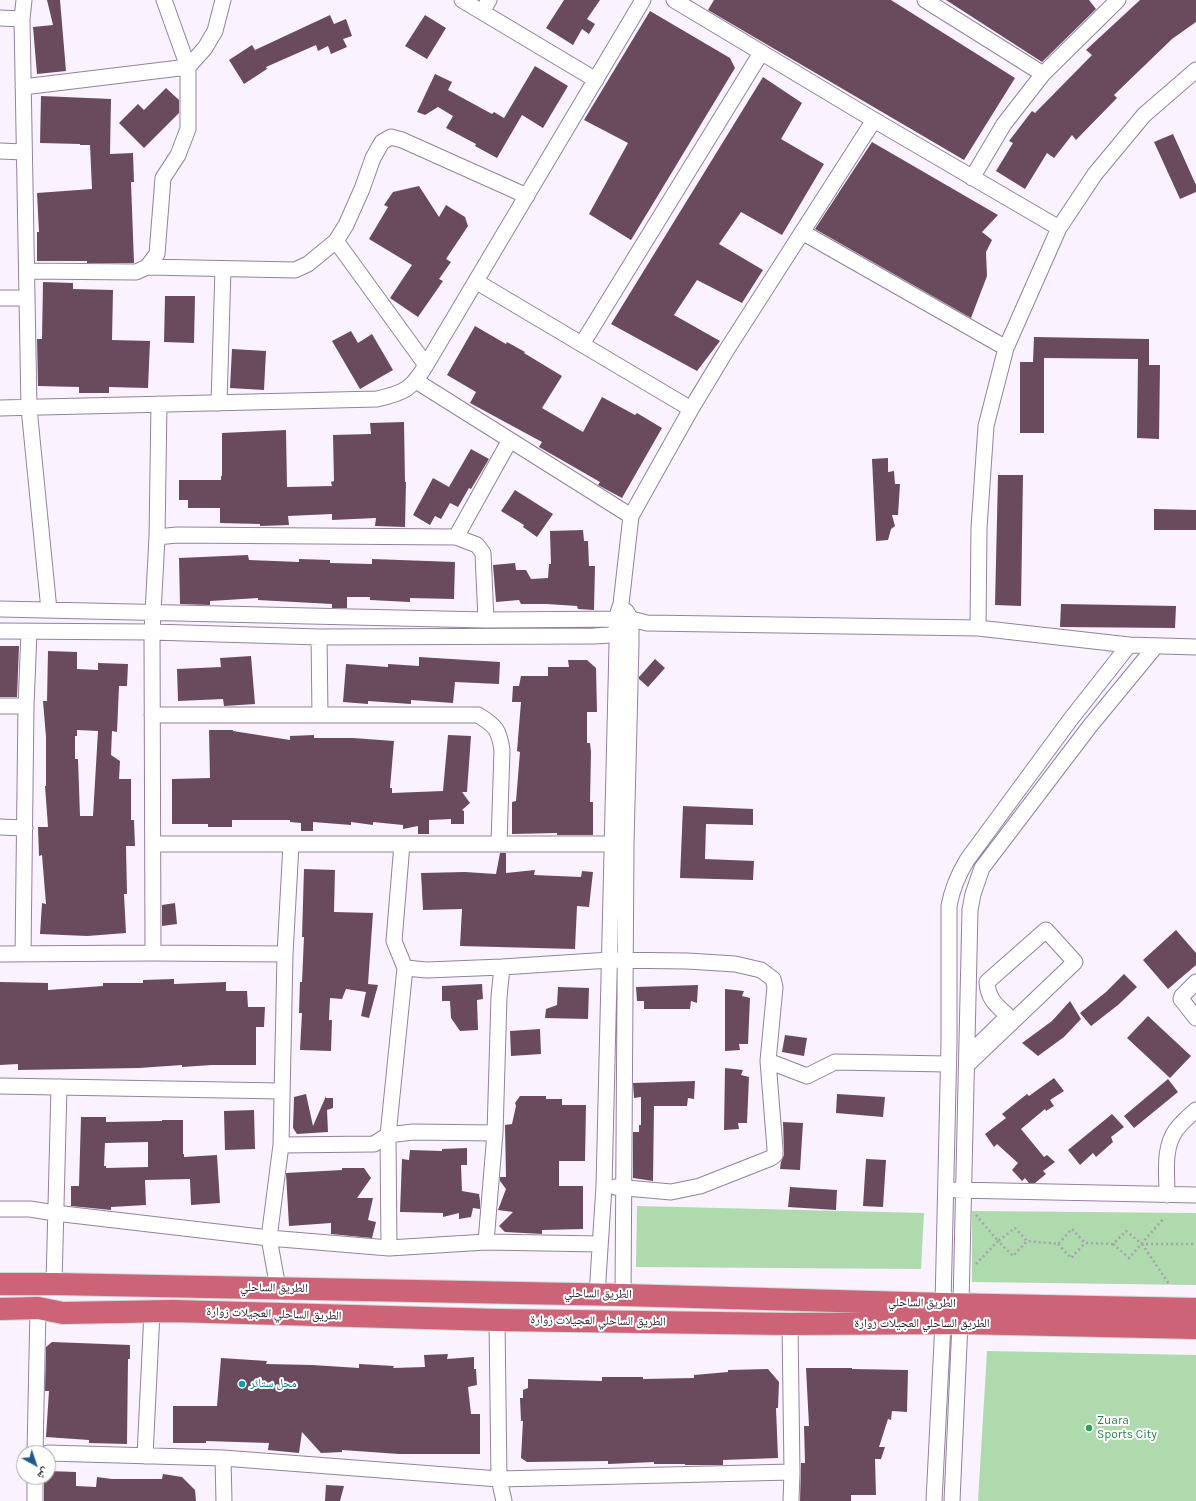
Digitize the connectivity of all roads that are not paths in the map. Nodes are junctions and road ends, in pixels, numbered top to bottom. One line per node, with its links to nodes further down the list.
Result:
1 (24, 0): 11 (street)
2 (164, 0): 13 (street)
3 (223, 0): 13 (street)
4 (462, 0): 9 (street)
5 (643, 0): 16 (street)
6 (674, 0): 12 (street)
7 (925, 0): 15 (street)
8 (1118, 0): 15 (street)
9 (486, 6): 16 (street)
10 (0, 18): 11 (street)
11 (22, 19): 17 (street)
12 (761, 53): 18 (street); 32 (street)
13 (188, 67): 17 (street); 26 (street)
14 (1196, 70): 23 (street)
15 (1043, 74): 21 (street)
16 (596, 80): 22 (street)
17 (23, 87): 20 (street)
18 (874, 120): 21 (street); 24 (street)
19 (0, 151): 20 (street)
20 (24, 152): 28 (street)
21 (972, 178): 23 (street)
22 (527, 196): 25 (street); 29 (street)
23 (1059, 228): 33 (street)
24 (802, 232): 33 (street); 40 (street)
25 (336, 242): 27 (street); 34 (street)
26 (147, 267): 27 (street); 28 (street)
27 (223, 269): 36 (street)
28 (27, 271): 31 (street)
29 (477, 282): 32 (street); 34 (street)
30 (0, 298): 31 (street)
31 (27, 298): 39 (street)
32 (582, 344): 40 (street)
33 (1006, 348): 51 (street)
34 (426, 365): 35 (street)
35 (416, 381): 36 (street); 41 (street)
36 (219, 403): 37 (street)
37 (158, 404): 39 (street); 43 (street)
38 (0, 408): 39 (street)
39 (29, 408): 46 (street)
40 (691, 409): 42 (street)
41 (510, 440): 42 (street); 44 (street)
42 (631, 516): 48 (street)
43 (157, 537): 44 (street); 47 (street)
44 (456, 537): 49 (street)
45 (0, 609): 46 (street)
46 (49, 610): 47 (street)
47 (153, 612): 49 (street); 54 (street)
48 (623, 619): 49 (street); 50 (street); 55 (street)
49 (486, 620)
50 (647, 623): 51 (street); 55 (street)
51 (978, 628): 57 (street)
52 (0, 631): 53 (street)
53 (29, 632): 54 (street); 61 (street)
54 (152, 632): 56 (street); 62 (street)
55 (624, 635): 56 (street); 70 (street)
56 (319, 637): 63 (street)
57 (1129, 645): 58 (street); 83 (street)
58 (1155, 647): 59 (street); 84 (street)
59 (1196, 647)
60 (0, 706): 61 (street)
61 (26, 706): 65 (street)
62 (152, 715): 63 (street); 66 (street)
63 (320, 715): 69 (street)
64 (0, 827): 65 (street)
65 (25, 828): 73 (street)
66 (153, 844): 67 (street); 71 (street)
67 (291, 844): 68 (street); 74 (street)
68 (402, 844): 69 (street); 77 (street)
69 (499, 844): 70 (street)
70 (619, 844): 75 (street); 76 (street)
71 (153, 953): 73 (street); 74 (street)
72 (0, 954): 73 (street)
73 (23, 954)
74 (285, 954): 89 (street)
75 (610, 960): 76 (street); 78 (street); 80 (street)
76 (626, 962): 81 (street); 85 (street)
77 (405, 968): 78 (street); 92 (street)
78 (502, 968): 91 (street)
79 (1196, 982): 82 (street)
80 (609, 1016): 81 (street); 94 (street)
81 (626, 1017): 95 (street)
82 (1196, 1018)
83 (948, 1042): 84 (street); 86 (street)
84 (967, 1054): 84 (street); 97 (street)
85 (768, 1061): 86 (street); 95 (street)
86 (948, 1064): 96 (street)
87 (0, 1086): 88 (street)
88 (59, 1087): 89 (street); 101 (street)
89 (281, 1091): 93 (street)
90 (1196, 1110): 98 (street)
91 (494, 1133): 92 (street); 103 (street)
92 (388, 1135): 93 (street); 105 (street)
93 (281, 1145): 102 (street)
94 (604, 1186): 95 (street); 104 (street)
95 (624, 1188): 110 (street)
96 (945, 1190): 97 (street); 115 (street)
97 (965, 1190): 98 (street); 115 (street)
98 (1167, 1195): 99 (street)
99 (1196, 1195)
100 (0, 1209): 101 (street)
101 (55, 1213): 102 (street); 107 (street)
102 (270, 1238): 105 (street); 108 (street)
103 (486, 1242): 104 (street); 105 (street)
104 (600, 1244): 109 (street)
105 (390, 1248)
106 (0, 1284): 107 (highway, الطريق الساحلي)
107 (54, 1284): 108 (highway, الطريق الساحلي)
108 (278, 1288): 109 (highway, الطريق الساحلي)
109 (597, 1295): 110 (highway, الطريق الساحلي)
110 (623, 1295): 115 (highway, الطريق الساحلي)
111 (38, 1308): 112 (highway, الطريق الساحلي العجيلات زوارة); 114 (highway, الطريق الساحلي العجيلات زوارة); 119 (street)
112 (0, 1309)
113 (1196, 1309): 115 (highway, الطريق الساحلي)
114 (152, 1312): 116 (highway, الطريق الساحلي العجيلات زوارة); 121 (street)
115 (952, 1314): 117 (highway, الطريق الساحلي العجيلات زوارة); 118 (highway, الطريق الساحلي العجيلات زوارة); 130 (street); 131 (street)
116 (497, 1320): 117 (highway, الطريق الساحلي العجيلات زوارة); 124 (street)
117 (790, 1324): 123 (street)
118 (1196, 1328)
119 (35, 1445)
120 (56, 1453): 121 (street)
121 (145, 1456): 122 (street)
122 (223, 1458): 124 (street); 127 (street)
123 (792, 1472): 124 (street); 129 (street)
124 (499, 1479): 128 (street)
125 (35, 1485): 126 (street)
126 (34, 1501)
127 (224, 1501)
128 (504, 1501)
129 (791, 1501)
130 (934, 1501)
131 (952, 1501)

